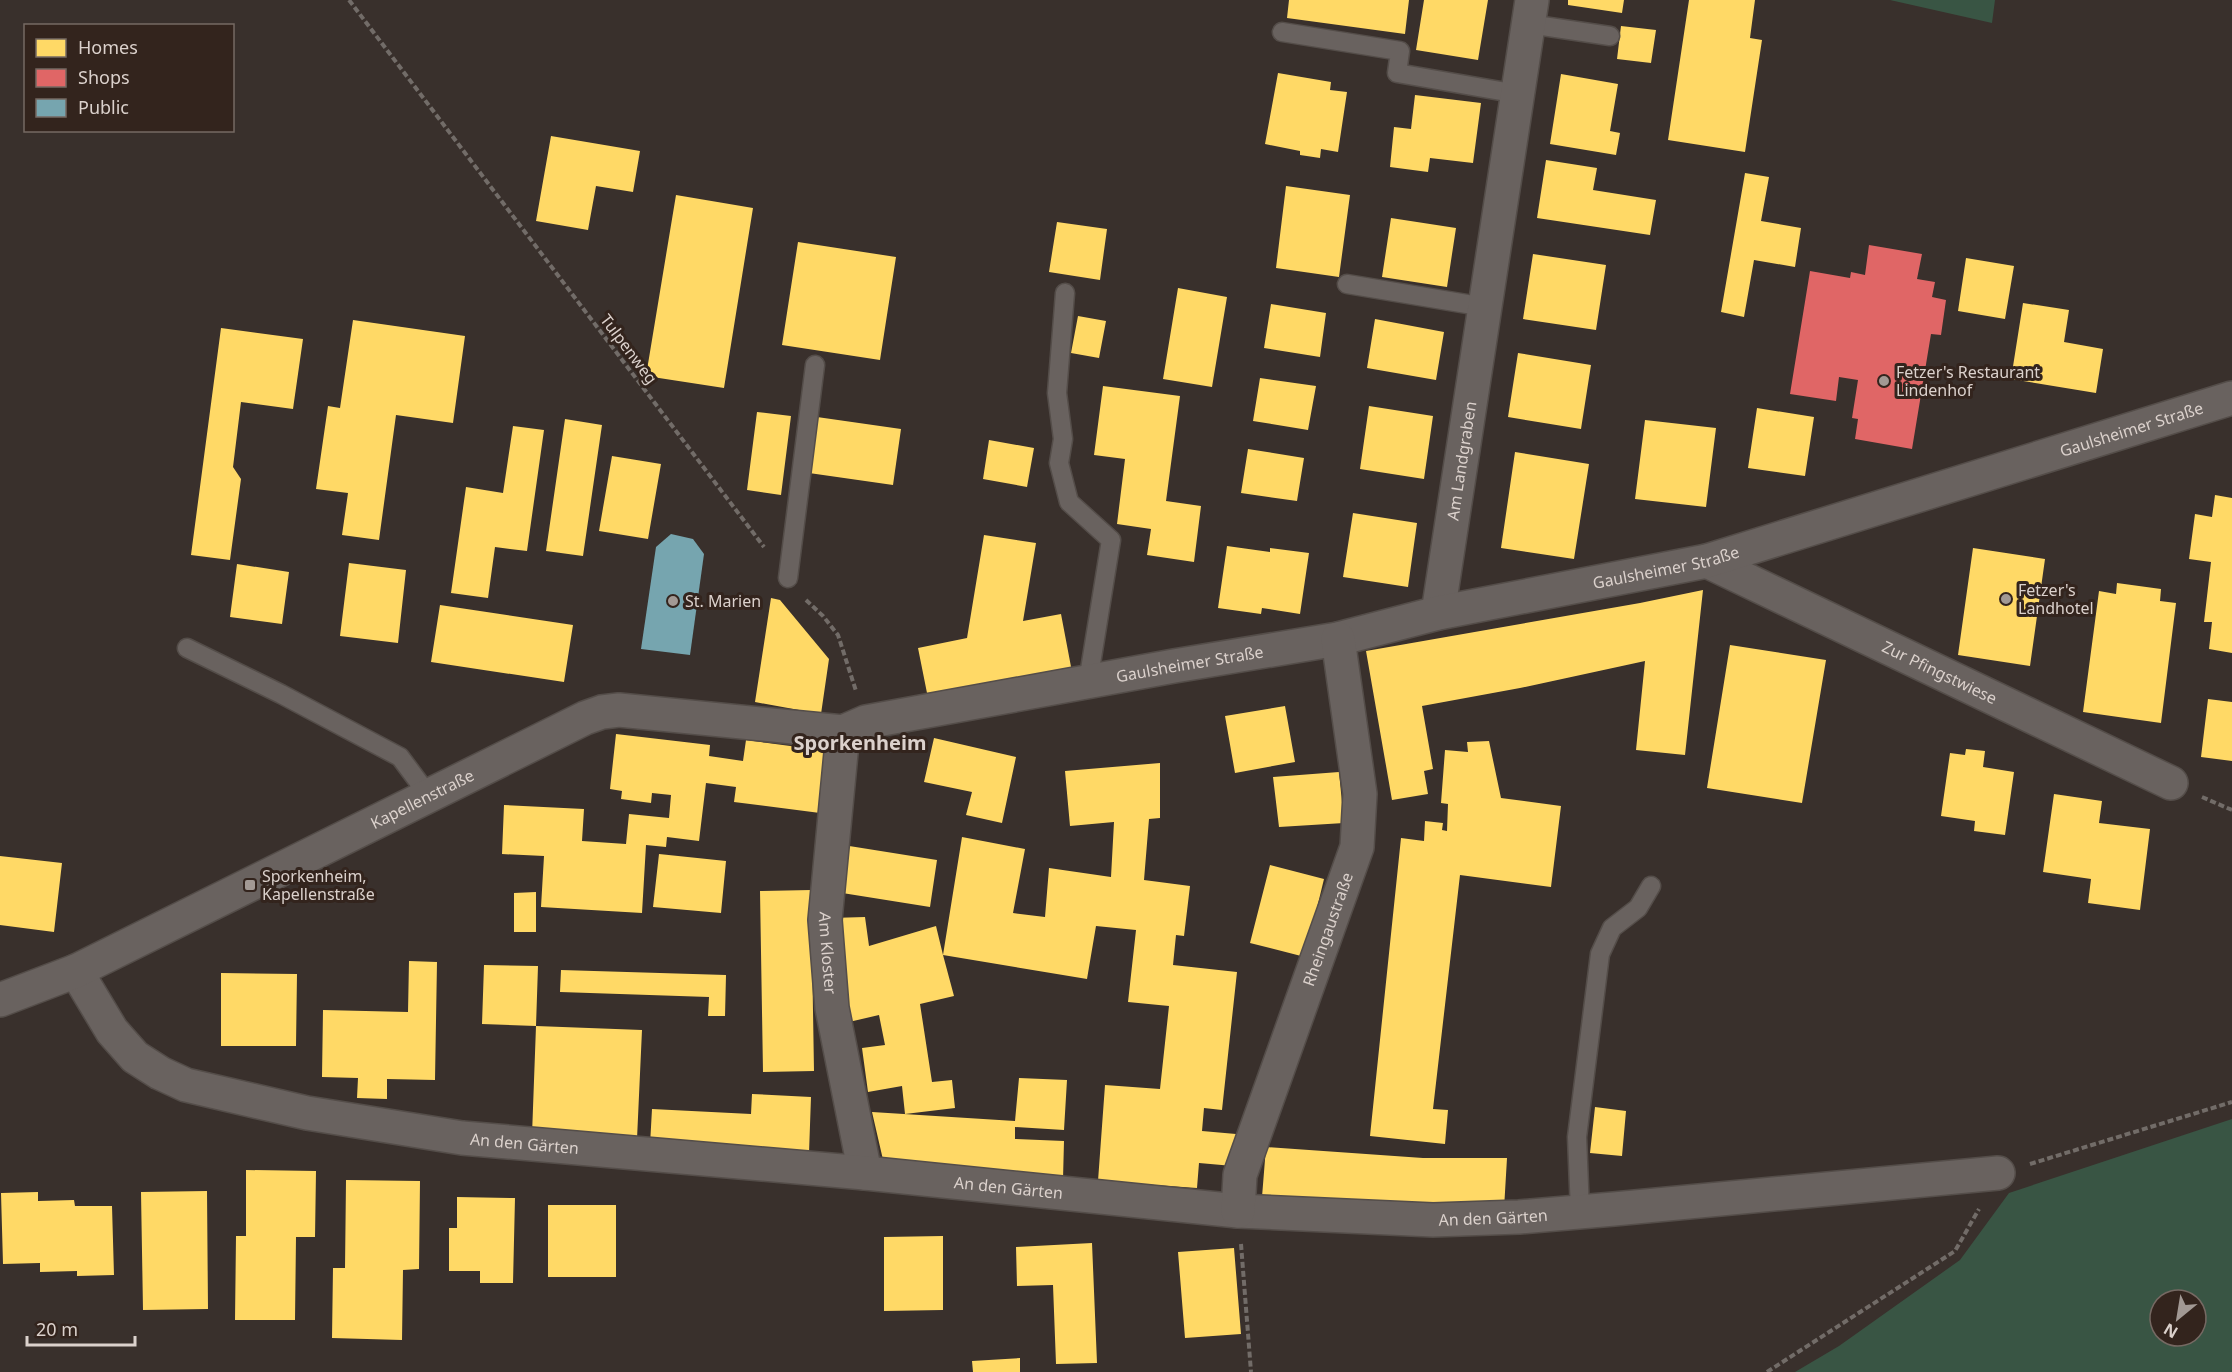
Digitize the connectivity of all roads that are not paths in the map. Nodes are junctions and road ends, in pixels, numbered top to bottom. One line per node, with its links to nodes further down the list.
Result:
1 (1530, 12): 3 (lane, Am Landgraben); 4 (street, Am Landgraben)
2 (1282, 32): 4 (lane)
3 (1610, 36)
4 (1518, 94): 7 (street, Am Landgraben)
5 (1347, 284): 7 (lane)
6 (1065, 293): 15 (lane)
7 (1485, 307): 12 (street, Am Landgraben)
8 (815, 365): 11 (lane)
9 (2232, 398): 10 (street, Gaulsheimer Straße)
10 (1707, 561): 12 (street, Gaulsheimer Straße); 17 (street, Zur Pfingstwiese)
11 (788, 578)
12 (1438, 613): 13 (street, Gaulsheimer Straße)
13 (1338, 639): 15 (street, Gaulsheimer Straße); 24 (street, Rheingaustraße)
14 (187, 648): 18 (lane)
15 (1088, 682): 16 (street, Gaulsheimer Straße)
16 (855, 727): 18 (street, Kapellenstraße); 22 (street, Am Kloster)
17 (2172, 783)
18 (429, 796): 20 (street, Kapellenstraße)
19 (1651, 886): 25 (lane)
20 (76, 970): 21 (street, Kapellenstraße); 22 (street, An den Gärten)
21 (0, 1000)
22 (865, 1173): 24 (street, An den Gärten)
23 (1998, 1173): 25 (street, An den Gärten)
24 (1238, 1211): 25 (street, An den Gärten)
25 (1580, 1211)

